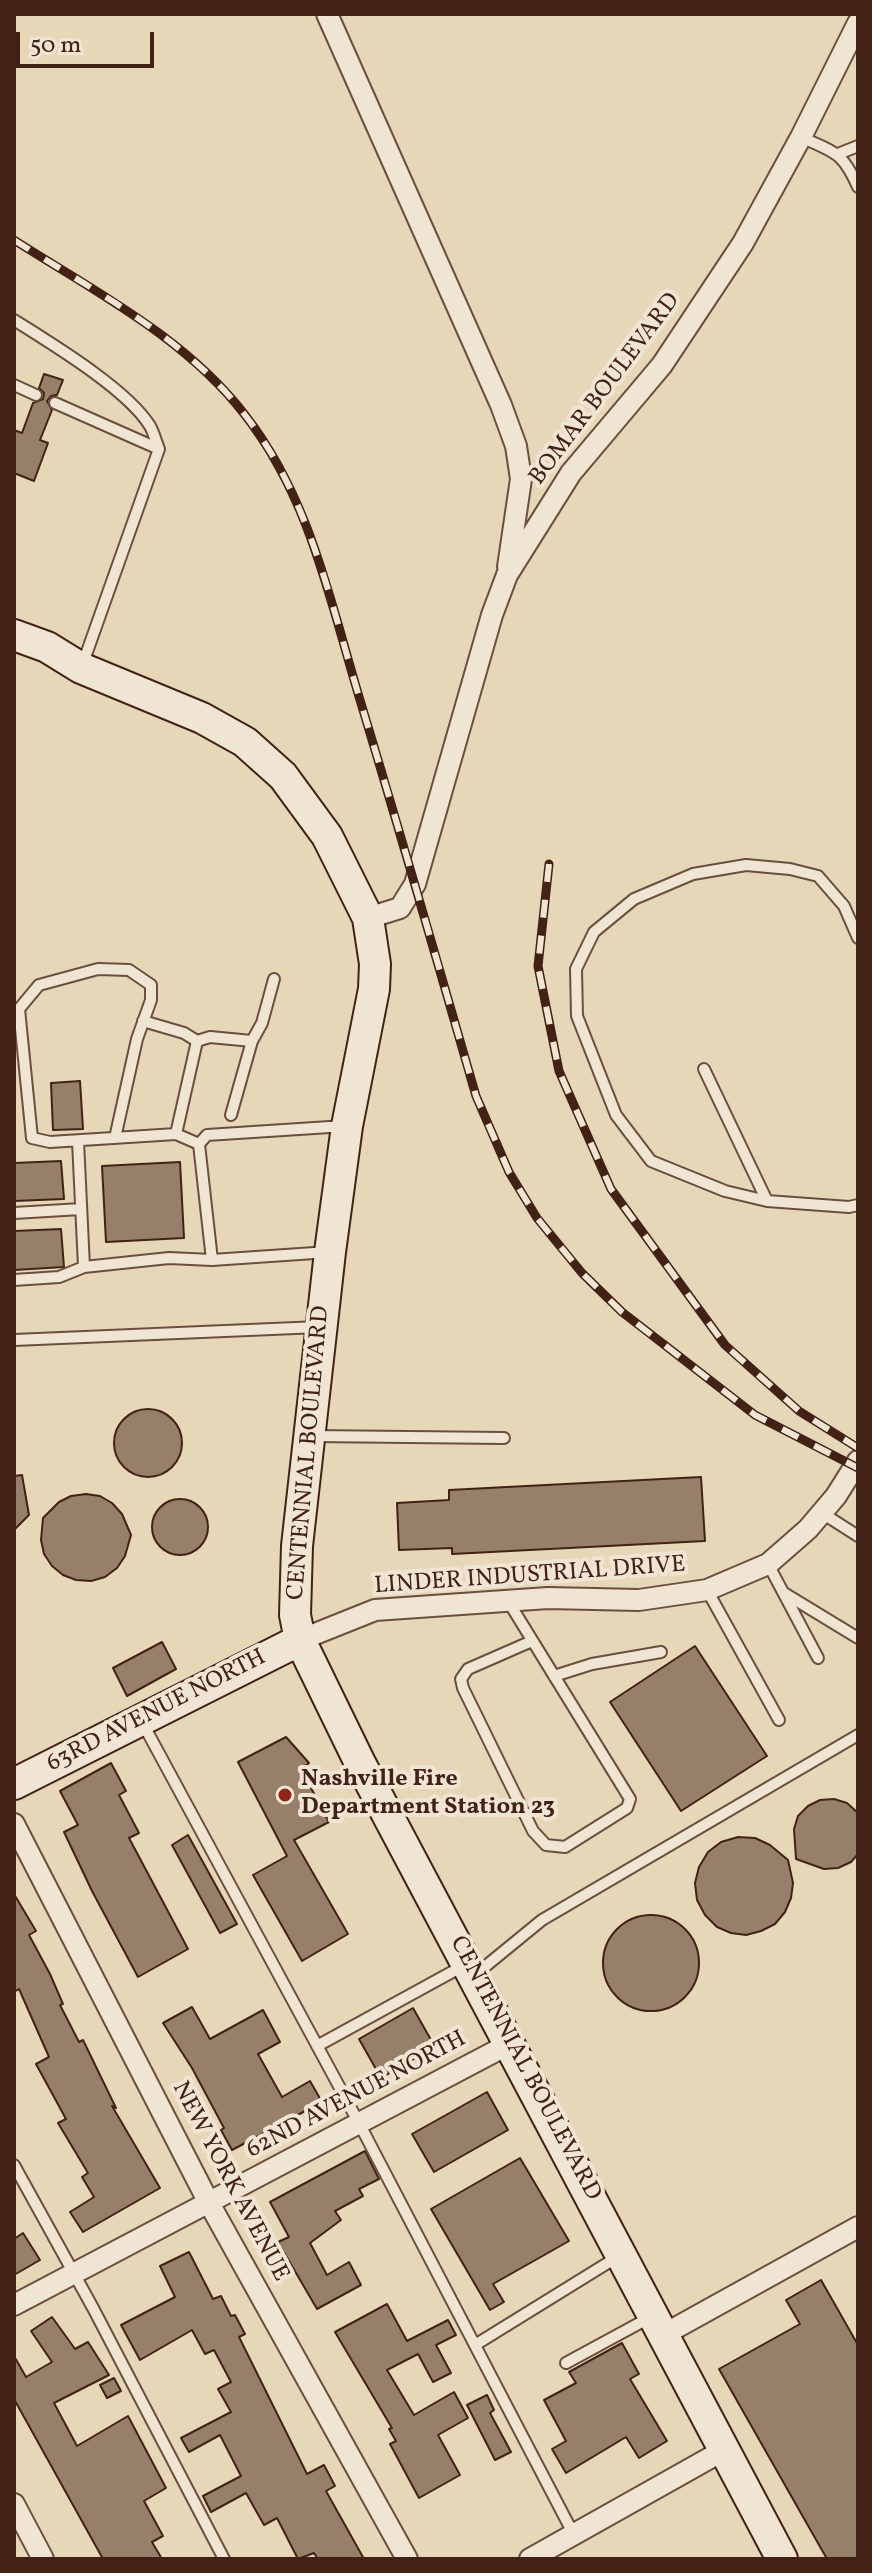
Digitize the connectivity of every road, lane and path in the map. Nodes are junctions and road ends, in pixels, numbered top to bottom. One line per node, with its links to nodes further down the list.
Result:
1 (327, 14): 12 (street)
2 (858, 23): 3 (street, BOMAR BOULEVARD)
3 (801, 137): 5 (lane); 12 (street, BOMAR BOULEVARD)
4 (858, 146): 5 (lane)
5 (838, 154): 6 (lane)
6 (858, 187)
7 (14, 320): 11 (lane)
8 (14, 385): 9 (lane)
9 (36, 395)
10 (55, 403): 11 (lane)
11 (159, 449): 15 (lane)
12 (507, 575): 18 (street, BOMAR BOULEVARD)
13 (14, 635): 15 (main road, CENTENNIAL BOULEVARD)
14 (14, 653): 15 (main road, CENTENNIAL BOULEVARD)
15 (81, 668): 18 (main road, CENTENNIAL BOULEVARD)
16 (844, 906): 17 (lane); 19 (lane); 32 (lane)
17 (858, 908)
18 (368, 918): 27 (main road, CENTENNIAL BOULEVARD)
19 (858, 938)
20 (274, 979): 24 (lane)
21 (16, 1009): 22 (lane); 30 (lane)
22 (143, 1021): 23 (lane); 29 (lane)
23 (197, 1041): 24 (lane); 28 (lane)
24 (252, 1041): 26 (lane)
25 (704, 1069): 32 (lane)
26 (231, 1115)
27 (347, 1126): 31 (lane); 36 (main road, CENTENNIAL BOULEVARD)
28 (176, 1134): 29 (lane); 31 (lane)
29 (115, 1138): 30 (lane)
30 (78, 1141): 34 (lane)
31 (199, 1144): 37 (lane)
32 (767, 1201): 33 (lane)
33 (858, 1205)
34 (81, 1209): 35 (lane); 38 (lane)
35 (14, 1213)
36 (330, 1252): 37 (lane); 40 (main road, CENTENNIAL BOULEVARD)
37 (212, 1260): 38 (lane)
38 (84, 1267): 39 (lane)
39 (14, 1280)
40 (321, 1327): 41 (lane); 42 (main road, CENTENNIAL BOULEVARD)
41 (14, 1340)
42 (309, 1436): 43 (lane); 52 (main road, CENTENNIAL BOULEVARD)
43 (504, 1438)
44 (858, 1461): 45 (street, LINDER INDUSTRIAL DRIVE)
45 (822, 1513): 46 (lane); 47 (street, LINDER INDUSTRIAL DRIVE)
46 (858, 1536)
47 (768, 1564): 48 (street, LINDER INDUSTRIAL DRIVE); 49 (lane)
48 (707, 1590): 50 (street, LINDER INDUSTRIAL DRIVE); 58 (lane)
49 (783, 1592): 51 (lane); 55 (lane)
50 (508, 1601): 52 (street, LINDER INDUSTRIAL DRIVE); 53 (lane)
51 (858, 1638)
52 (300, 1640): 57 (main road, 63RD AVENUE NORTH); 62 (main road, CENTENNIAL BOULEVARD)
53 (532, 1641): 56 (lane); 56 (lane)
54 (661, 1652): 56 (lane)
55 (818, 1658)
56 (554, 1676)
57 (141, 1720): 60 (main road, 63RD AVENUE NORTH); 64 (lane)
58 (779, 1720)
59 (858, 1735): 62 (lane)
60 (14, 1784)
61 (14, 1824): 67 (street, NEW YORK AVENUE)
62 (471, 1969): 63 (main road, CENTENNIAL BOULEVARD); 64 (lane)
63 (511, 2043): 65 (street, 62ND AVENUE NORTH); 69 (main road, CENTENNIAL BOULEVARD)
64 (317, 2046): 65 (lane)
65 (360, 2125): 67 (street, 62ND AVENUE NORTH); 73 (lane)
66 (14, 2165): 70 (lane)
67 (209, 2203): 70 (street, 62ND AVENUE NORTH); 80 (street, NEW YORK AVENUE)
68 (858, 2227): 72 (street)
69 (621, 2255): 72 (main road, CENTENNIAL BOULEVARD); 73 (lane)
70 (73, 2274): 71 (street, 62ND AVENUE NORTH); 79 (lane)
71 (14, 2305)
72 (658, 2325): 74 (lane); 75 (main road, CENTENNIAL BOULEVARD)
73 (475, 2345): 77 (lane)
74 (566, 2363)
75 (724, 2450): 77 (street); 82 (main road, CENTENNIAL BOULEVARD)
76 (14, 2504): 78 (street)
77 (574, 2535): 81 (street)
78 (43, 2559)
79 (224, 2559)
80 (407, 2559)
81 (530, 2559)
82 (782, 2559)

